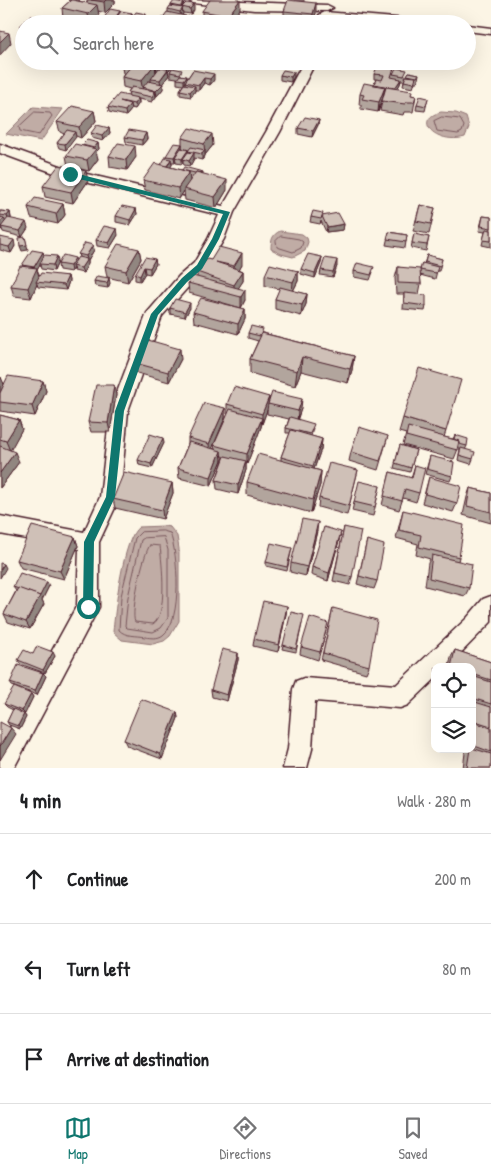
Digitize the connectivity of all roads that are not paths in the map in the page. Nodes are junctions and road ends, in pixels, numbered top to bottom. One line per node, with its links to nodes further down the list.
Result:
1 (192, 0): 2 (street)
2 (326, 12): 3 (street)
3 (352, 15)
4 (476, 29): 5 (street)
5 (491, 31)
6 (305, 70): 8 (street)
7 (0, 148): 8 (street)
8 (226, 212): 10 (street)
9 (0, 525): 10 (street)
10 (89, 542): 12 (street)
11 (491, 606): 13 (street)
12 (0, 768)
13 (295, 768)

